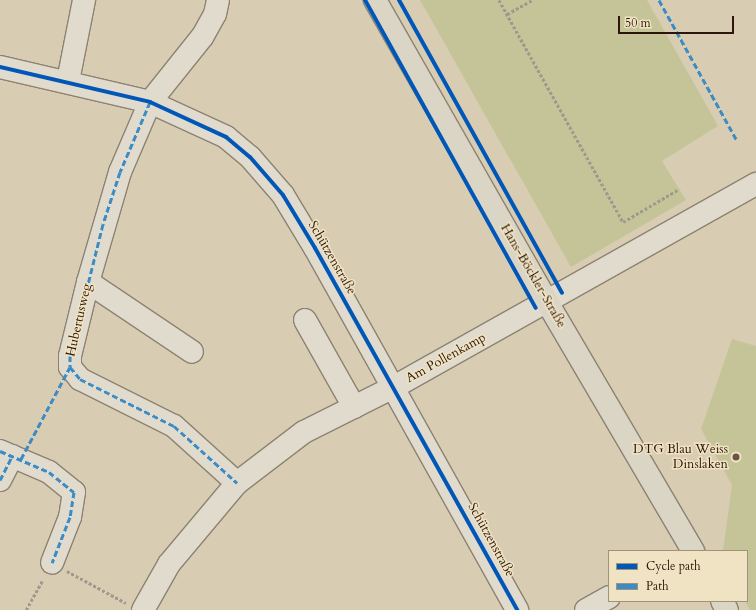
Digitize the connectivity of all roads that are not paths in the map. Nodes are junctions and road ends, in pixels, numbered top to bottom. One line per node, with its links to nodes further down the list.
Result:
1 (84, 0): 5 (street)
2 (218, 0): 6 (street)
3 (375, 0): 9 (main road, Hans-Böckler-Straße)
4 (0, 67): 5 (street, Schützenstraße)
5 (68, 81): 6 (street, Schützenstraße)
6 (150, 102): 8 (street, Hubertusweg); 12 (street, Schützenstraße)
7 (756, 184): 9 (street, Am Pollenkamp)
8 (88, 282): 11 (street); 16 (street, Hubertusweg)
9 (547, 302): 12 (street, Am Pollenkamp); 17 (main road, Hans-Böckler-Straße)
10 (305, 320): 13 (street)
11 (192, 352)
12 (394, 387): 13 (street, Am Pollenkamp); 21 (street, Schützenstraße)
13 (354, 407): 16 (street, Am Pollenkamp)
14 (6, 454): 15 (street); 18 (street)
15 (0, 480)
16 (237, 483): 20 (street, Am Pollenkamp)
17 (692, 550)
18 (52, 563)
19 (608, 598): 22 (street)
20 (137, 608)
21 (517, 610)
22 (586, 610)

